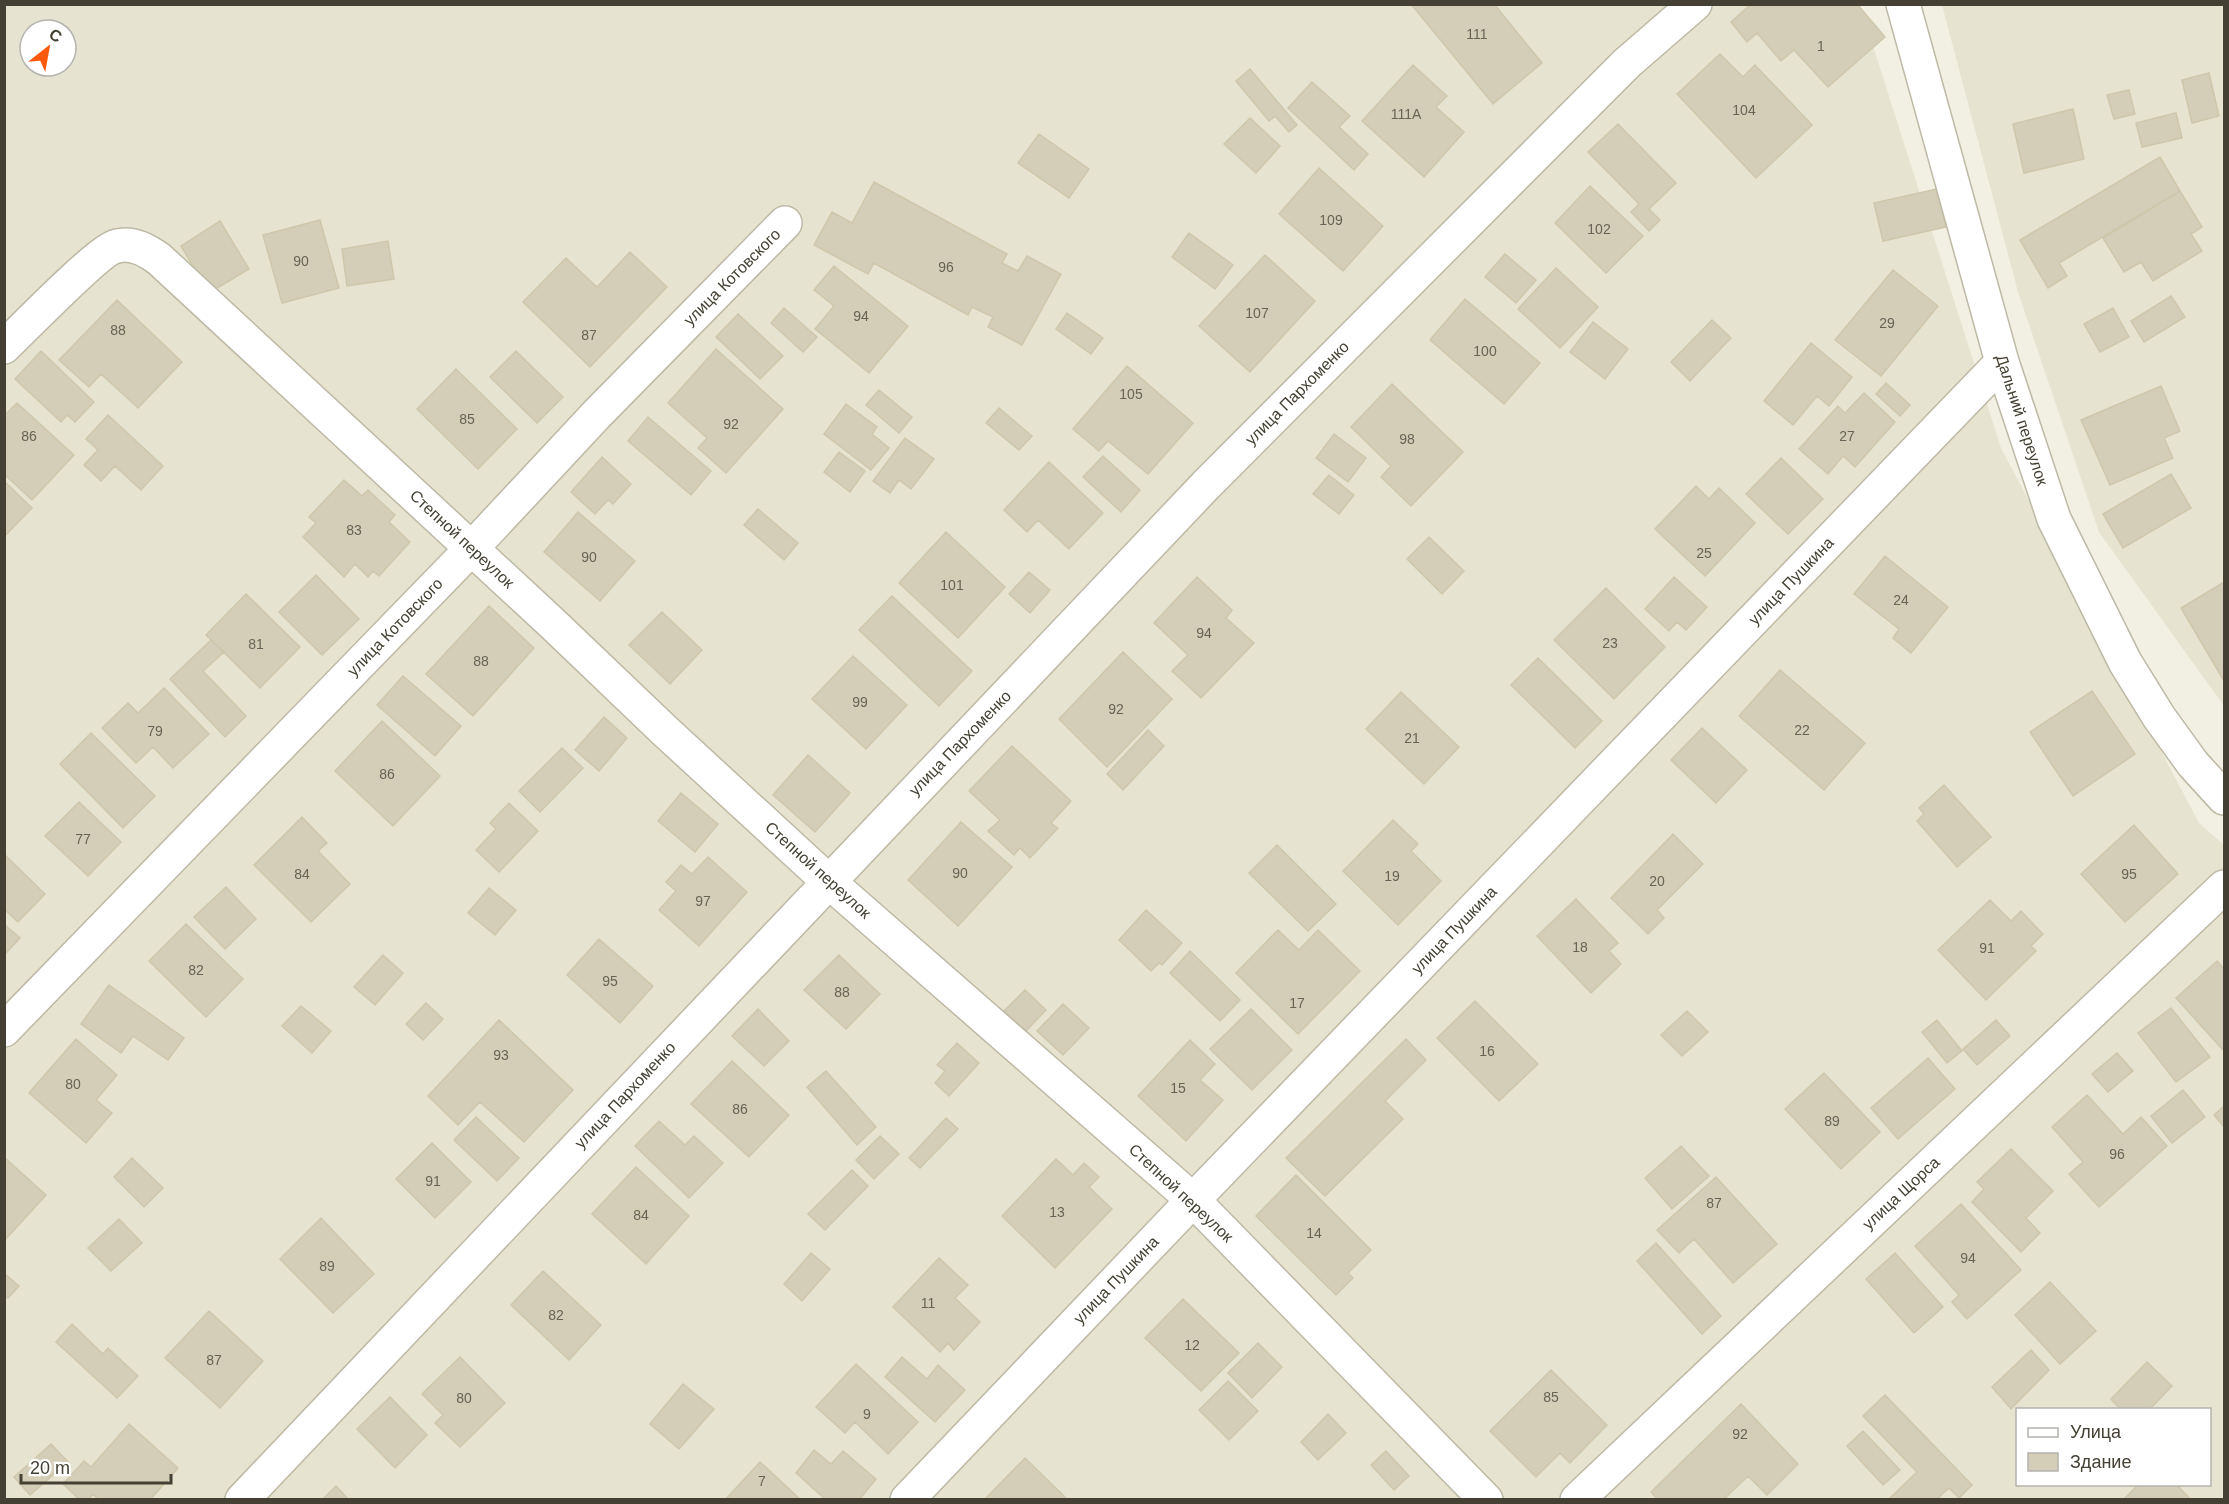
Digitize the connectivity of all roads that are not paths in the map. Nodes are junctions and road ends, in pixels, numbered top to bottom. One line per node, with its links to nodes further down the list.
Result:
1 (1695, 4): 8 (street, улица Пархоменко)
2 (1903, 4): 5 (street, Дальний переулок)
3 (785, 223): 6 (street, улица Котовского)
4 (4, 347): 6 (street, Степной переулок)
5 (2002, 363): 7 (street, Дальний переулок); 11 (street, улица Пушкина)
6 (471, 549): 8 (street, Степной переулок); 10 (street, улица Котовского)
7 (2224, 798)
8 (828, 880): 11 (street, Степной переулок); 12 (street, улица Пархоменко)
9 (2224, 887): 15 (street, улица Щорса)
10 (4, 1030)
11 (1193, 1200): 13 (street, улица Пушкина); 14 (street, Степной переулок)
12 (242, 1500)
13 (907, 1500)
14 (1486, 1500)
15 (1577, 1500)

